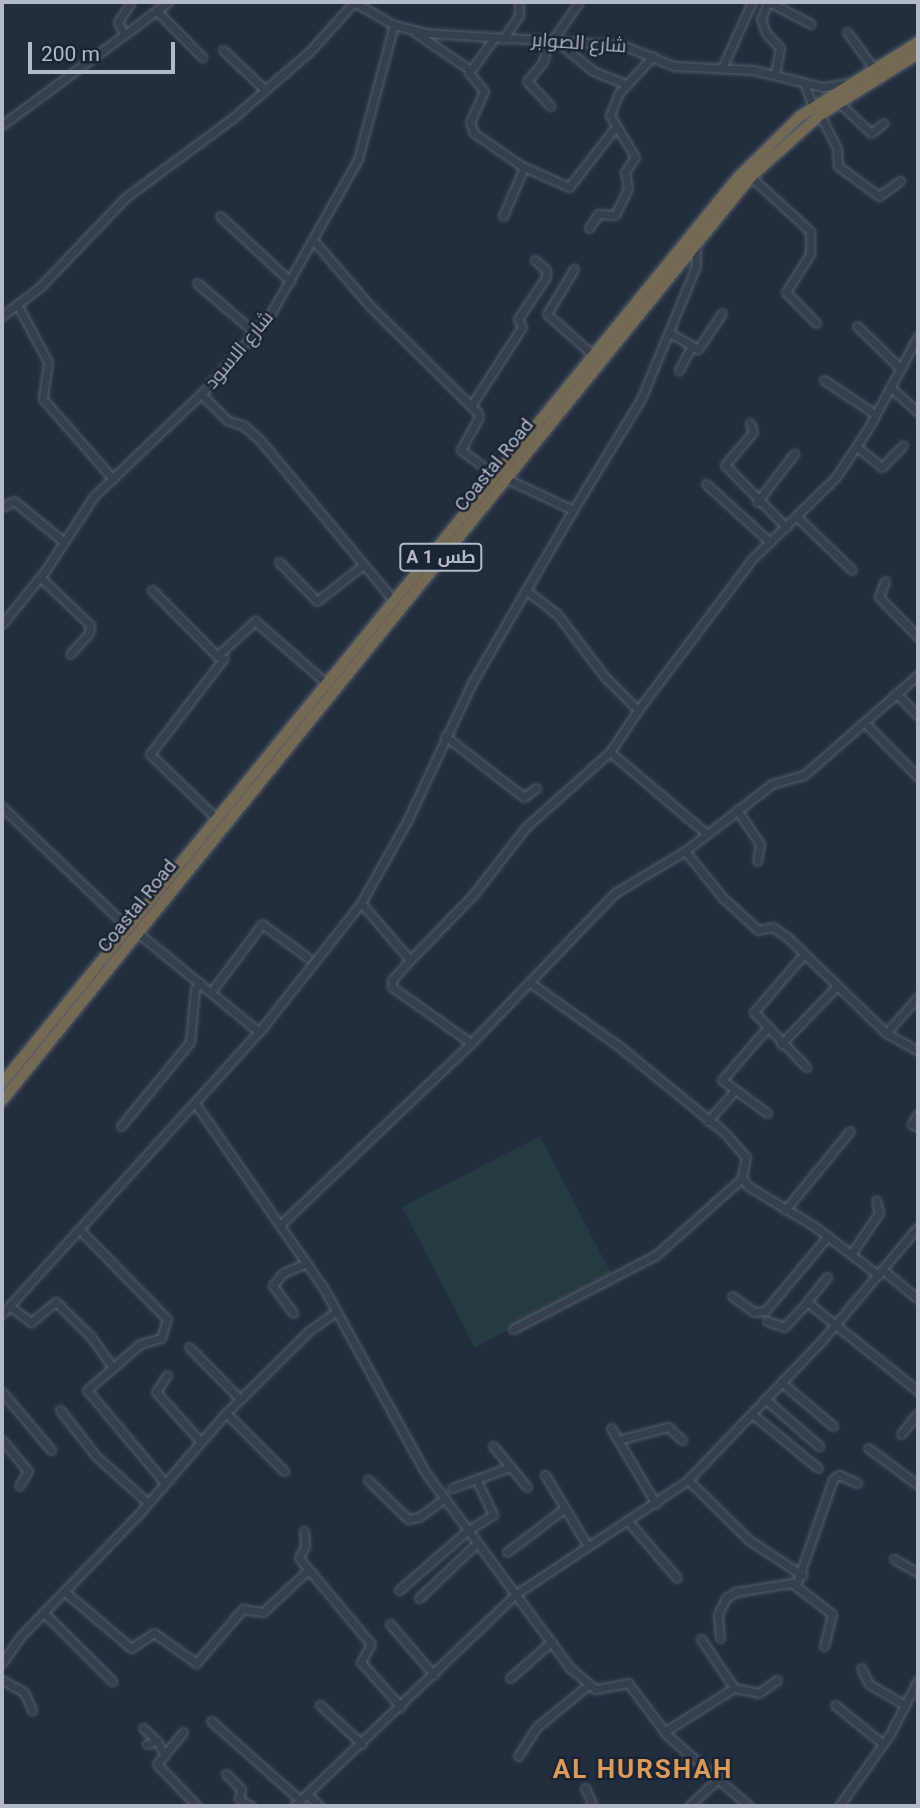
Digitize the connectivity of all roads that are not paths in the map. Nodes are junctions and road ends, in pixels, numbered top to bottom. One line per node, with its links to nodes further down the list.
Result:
1 (131, 2): 13 (street)
2 (168, 2): 8 (street)
3 (354, 2): 10 (street, شارع الصوابر); 28 (street)
4 (519, 2): 14 (street)
5 (579, 2): 15 (street)
6 (752, 2): 21 (street)
7 (769, 2): 9 (street); 24 (street)
8 (156, 10): 13 (street); 20 (street)
9 (811, 24)
10 (394, 25): 11 (street, شارع الصوابر); 41 (street, شارع الاسود)
11 (414, 31): 14 (street, شارع الصوابر); 23 (street)
12 (847, 33): 22 (street)
13 (124, 34): 33 (street)
14 (498, 38): 15 (street, شارع الصوابر); 23 (street)
15 (553, 41): 19 (street, شارع الصوابر); 26 (street); 30 (street)
16 (918, 42): 22 (highway, Coastal Road)
17 (223, 50): 28 (street)
18 (918, 55): 29 (highway, Coastal Road / A 1 طس)
19 (653, 56): 21 (street, شارع الصوابر); 26 (street)
20 (202, 57)
21 (722, 68): 24 (street, شارع الصوابر)
22 (874, 69): 25 (highway, Coastal Road)
23 (470, 70): 35 (street)
24 (775, 74): 27 (street, شارع الصوابر)
25 (853, 81): 27 (street, شارع الصوابر); 31 (highway, Coastal Road)
26 (625, 84): 34 (street)
27 (804, 84): 31 (street)
28 (263, 88): 48 (street)
29 (838, 102): 31 (highway, Coastal Road / A 1 طس); 32 (street)
30 (550, 106)
31 (817, 111): 36 (highway, Coastal Road / A 1 طس); 37 (street); 47 (highway, Coastal Road)
32 (884, 123)
33 (2, 125)
34 (615, 128): 35 (street); 40 (street)
35 (524, 167): 39 (street)
36 (751, 177): 42 (highway, Coastal Road / A 1 طس); 51 (street)
37 (900, 181)
38 (220, 216): 45 (street)
39 (503, 216)
40 (589, 228)
41 (314, 241): 45 (street, شارع الاسود); 63 (street)
42 (696, 243): 47 (highway, Coastal Road / A 1 طس); 54 (street)
43 (535, 260): 63 (street)
44 (574, 269): 57 (street)
45 (290, 281): 53 (street, شارع الاسود)
46 (197, 283): 53 (street)
47 (645, 298): 57 (highway, Coastal Road); 70 (highway, Coastal Road / A 1 طس)
48 (17, 304): 50 (street); 71 (street)
49 (722, 313): 56 (street)
50 (2, 316)
51 (816, 323)
52 (857, 326): 58 (street)
53 (254, 332): 62 (street, شارع الاسود)
54 (670, 333): 56 (street); 75 (street)
55 (918, 336): 58 (street)
56 (692, 346): 59 (street)
57 (592, 354): 70 (highway, Coastal Road)
58 (900, 368): 61 (street)
59 (678, 370)
60 (824, 380): 65 (street)
61 (890, 387): 64 (street); 65 (street)
62 (201, 394): 71 (street, شارع الاسود); 81 (street)
63 (471, 406): 70 (street)
64 (918, 412)
65 (875, 414): 68 (street)
66 (750, 423): 73 (street)
67 (902, 445): 68 (street)
68 (857, 447): 76 (street)
69 (794, 454): 73 (street)
70 (501, 477): 75 (street); 87 (highway, Coastal Road); 96 (highway, Coastal Road / A 1 طس)
71 (113, 479): 78 (street, شارع الاسود)
72 (706, 484): 79 (street)
73 (757, 502): 77 (street)
74 (2, 507): 78 (street)
75 (573, 510): 86 (street)
76 (797, 517): 77 (street); 82 (street)
77 (786, 527): 79 (street)
78 (64, 542): 83 (street, شارع الاسود)
79 (769, 542): 95 (street)
80 (278, 562): 81 (street)
81 (363, 565): 87 (street)
82 (852, 570)
83 (40, 577): 88 (street, شارع الاسود); 90 (street)
84 (885, 581): 89 (street)
85 (152, 590): 93 (street)
86 (526, 590): 95 (street); 99 (street)
87 (393, 600): 93 (highway, Coastal Road)
88 (2, 624)
89 (918, 637)
90 (70, 654)
91 (224, 658): 105 (street)
92 (918, 675): 94 (street)
93 (326, 683): 96 (highway, Coastal Road)
94 (896, 693): 97 (street); 98 (street)
95 (638, 710): 100 (street)
96 (310, 712): 105 (highway, Coastal Road); 110 (highway, Coastal Road / A 1 طس)
97 (918, 716)
98 (864, 722): 101 (street); 104 (street)
99 (445, 736): 102 (street); 109 (street)
100 (610, 752): 106 (street); 113 (street)
101 (918, 777)
102 (536, 788)
103 (2, 807): 110 (street)
104 (737, 810): 106 (street); 108 (street)
105 (216, 818): 110 (highway, Coastal Road)
106 (707, 834): 107 (street)
107 (685, 851): 111 (street); 114 (street)
108 (757, 861)
109 (361, 903): 113 (street); 120 (street)
110 (133, 930): 115 (street); 126 (highway, Coastal Road); 128 (highway, Coastal Road / A 1 طس)
111 (804, 954): 116 (street); 119 (street)
112 (307, 957): 117 (street)
113 (410, 960): 122 (street)
114 (529, 982): 122 (street); 132 (street)
115 (200, 983): 117 (street); 133 (street)
116 (836, 988): 121 (street); 123 (street)
117 (211, 992): 120 (street)
118 (918, 997): 121 (street)
119 (767, 1028): 123 (street); 127 (street)
120 (259, 1032): 129 (street)
121 (886, 1033): 124 (street)
122 (471, 1042): 139 (street)
123 (781, 1044): 125 (street)
124 (918, 1051)
125 (806, 1067)
126 (2, 1083)
127 (735, 1090): 130 (street); 132 (street)
128 (2, 1101)
129 (197, 1106): 139 (street); 141 (street)
130 (766, 1113)
131 (918, 1114): 134 (street)
132 (708, 1121): 136 (street)
133 (121, 1126)
134 (918, 1127)
135 (850, 1131): 138 (street)
136 (742, 1178): 138 (street); 156 (street)
137 (876, 1200): 143 (street)
138 (785, 1210): 142 (street)
139 (280, 1225): 144 (street)
140 (918, 1227): 145 (street)
141 (80, 1230): 150 (street); 158 (street)
142 (828, 1236): 143 (street); 147 (street)
143 (851, 1254): 145 (street)
144 (307, 1263): 151 (street); 152 (street)
145 (881, 1273): 148 (street); 155 (street)
146 (827, 1277): 149 (street)
147 (732, 1296)
148 (918, 1299)
149 (807, 1301): 154 (street); 155 (street)
150 (9, 1306): 153 (street); 158 (street)
151 (337, 1311): 163 (street); 193 (street)
152 (293, 1313)
153 (2, 1314)
154 (767, 1321)
155 (835, 1325): 160 (street); 161 (street)
156 (513, 1329)
157 (189, 1347): 163 (street)
158 (111, 1366): 187 (street)
159 (167, 1375): 175 (street)
160 (781, 1382): 164 (street); 169 (street)
161 (918, 1391)
162 (2, 1392): 179 (street)
163 (240, 1399): 166 (street)
164 (765, 1399): 168 (street); 177 (street)
165 (60, 1410): 194 (street)
166 (226, 1413): 175 (street); 182 (street)
167 (918, 1413): 171 (street)
168 (752, 1414): 181 (street); 186 (street)
169 (833, 1426)
170 (611, 1428): 173 (street)
171 (901, 1434)
172 (2, 1440): 190 (street)
173 (618, 1440): 174 (street); 195 (street)
174 (682, 1440)
175 (201, 1442): 187 (street)
176 (493, 1446): 180 (street)
177 (819, 1446)
178 (868, 1448): 189 (street)
179 (51, 1450)
180 (510, 1466): 184 (street); 191 (street)
181 (818, 1468)
182 (284, 1471)
183 (545, 1475): 196 (street)
184 (476, 1479): 192 (street); 199 (street)
185 (368, 1480): 193 (street)
186 (688, 1480): 195 (street); 206 (street)
187 (165, 1483): 194 (street)
188 (857, 1483): 206 (street)
189 (918, 1485)
190 (19, 1486)
191 (527, 1487)
192 (452, 1488)
193 (444, 1499): 199 (street)
194 (148, 1503): 210 (street)
195 (656, 1504): 197 (street)
196 (565, 1508): 201 (street); 202 (street)
197 (628, 1521): 201 (street); 207 (street)
198 (304, 1531): 204 (street)
199 (467, 1531): 200 (street); 209 (street)
200 (477, 1543): 211 (street); 212 (street)
201 (587, 1545): 211 (street)
202 (507, 1552)
203 (894, 1559): 205 (street)
204 (308, 1570): 210 (street); 232 (street)
205 (918, 1573)
206 (802, 1575): 208 (street)
207 (677, 1578)
208 (793, 1584): 215 (street); 218 (street)
209 (399, 1590)
210 (64, 1591): 213 (street)
211 (516, 1594): 217 (street); 221 (street)
212 (419, 1598)
213 (44, 1612): 219 (street); 226 (street)
214 (390, 1624): 221 (street)
215 (720, 1638)
216 (701, 1639): 228 (street)
217 (551, 1642): 222 (street); 227 (street)
218 (824, 1646)
219 (2, 1663)
220 (861, 1668): 230 (street)
221 (434, 1675): 232 (street)
222 (510, 1678)
223 (2, 1680): 233 (street)
224 (778, 1680): 228 (street)
225 (918, 1680): 230 (street)
226 (112, 1681)
227 (587, 1686): 237 (street); 243 (street)
228 (734, 1688): 237 (street)
229 (320, 1704): 240 (street)
230 (905, 1704): 241 (street)
231 (835, 1705): 241 (street)
232 (401, 1707): 240 (street)
233 (32, 1710)
234 (211, 1721): 248 (street)
235 (143, 1728): 238 (street)
236 (183, 1732): 242 (street)
237 (664, 1732): 245 (street)
238 (157, 1741): 239 (street); 242 (street)
239 (147, 1744)
240 (362, 1744): 247 (street)
241 (883, 1744): 255 (street)
242 (163, 1752): 249 (street)
243 (518, 1756)
244 (226, 1774): 250 (street)
245 (720, 1777): 253 (street); 254 (street)
246 (585, 1788): 252 (street)
247 (307, 1794): 248 (street); 251 (street)
248 (297, 1803)
249 (197, 1806)
250 (251, 1806)
251 (320, 1806)
252 (593, 1806)
253 (690, 1806)
254 (749, 1806)
255 (839, 1806)

